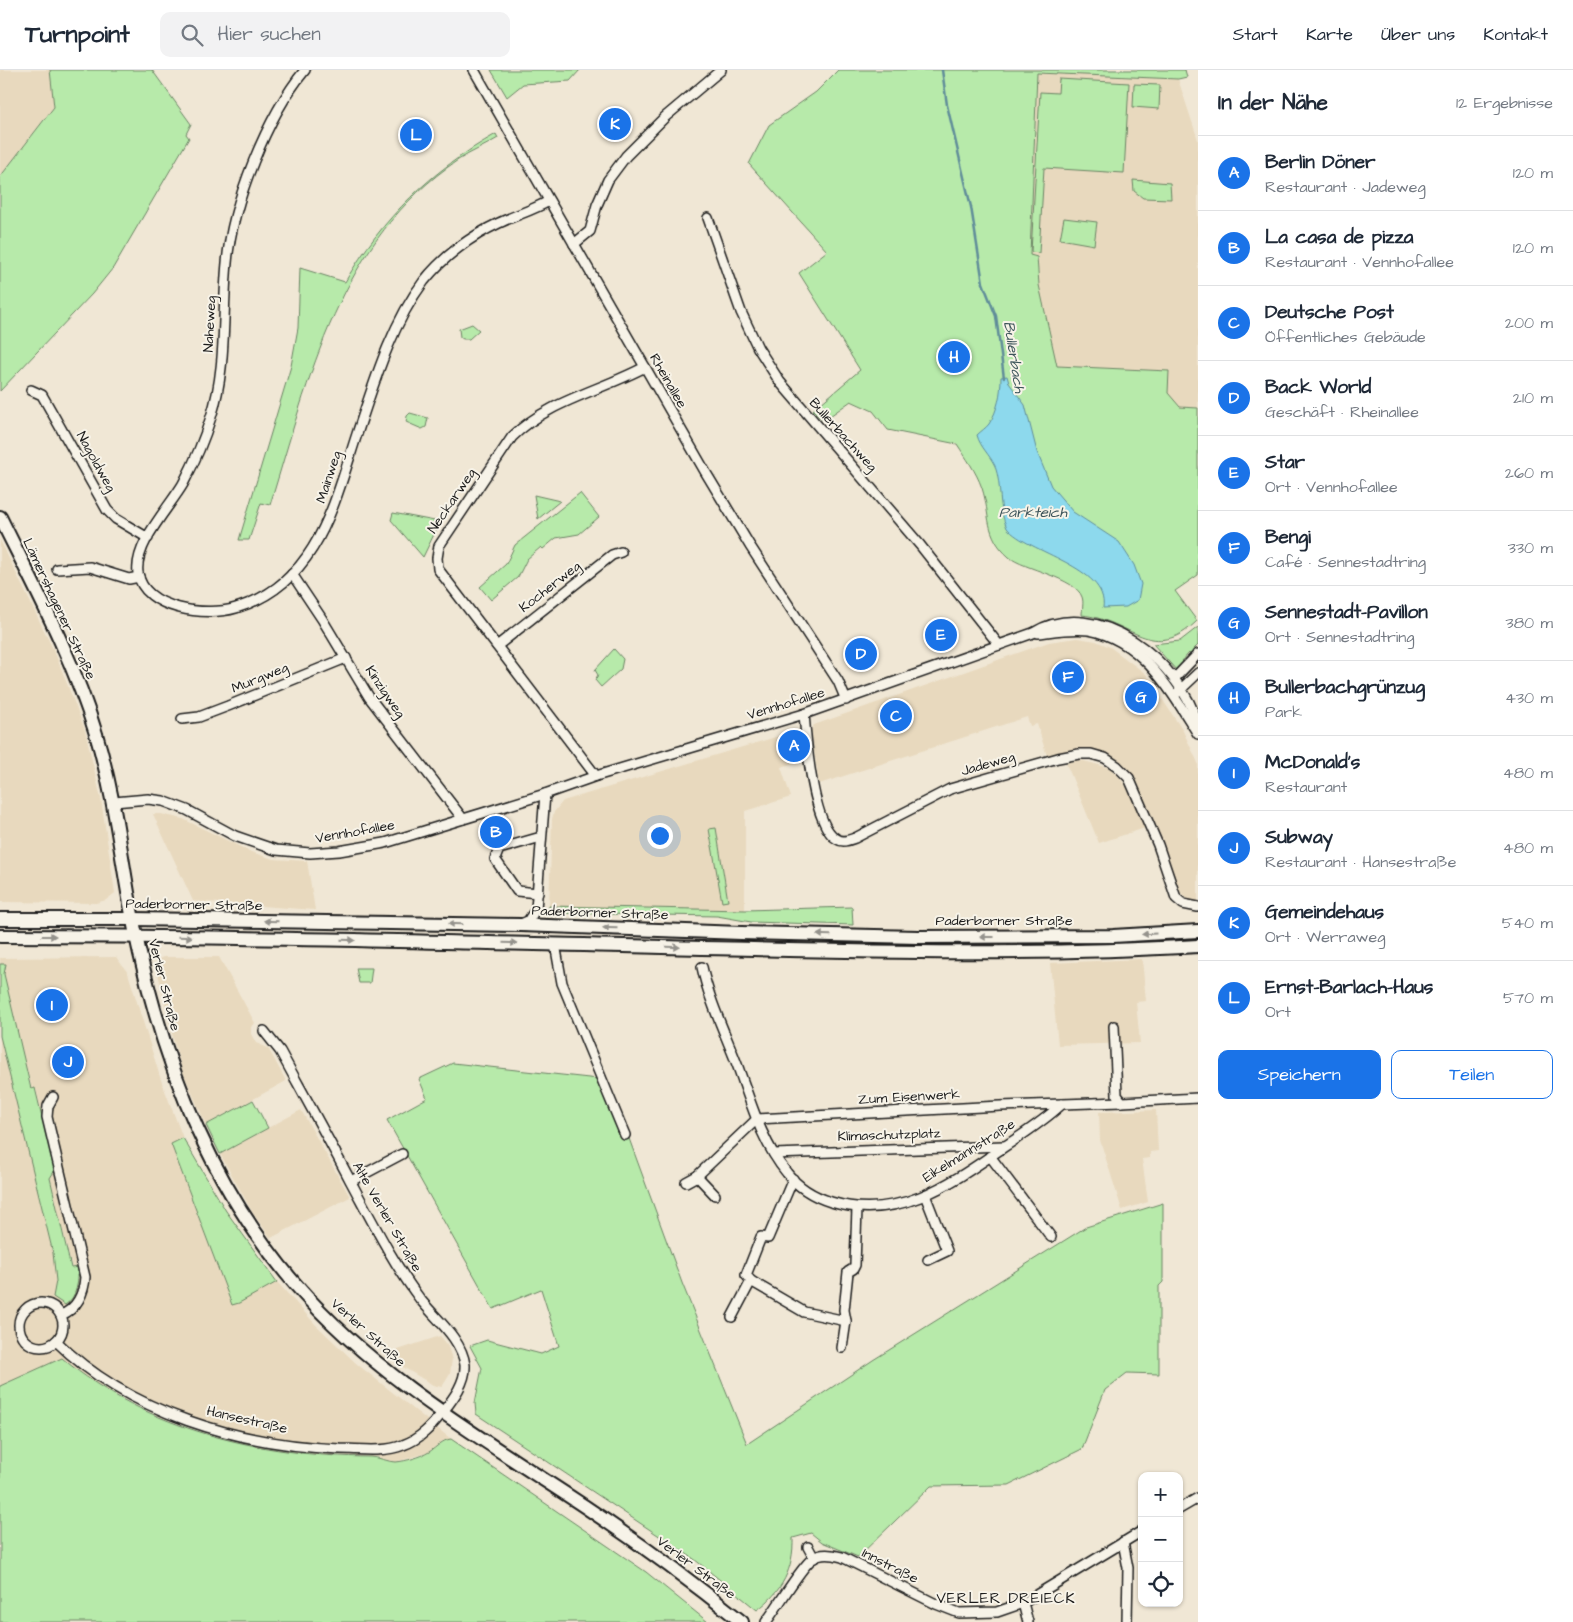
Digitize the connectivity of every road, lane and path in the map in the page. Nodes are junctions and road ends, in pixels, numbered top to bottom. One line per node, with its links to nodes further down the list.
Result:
1 (305, 70): 10 (street, Naheweg)
2 (474, 70): 4 (street, Rheinallee)
3 (721, 70): 6 (street)
4 (549, 201): 6 (street, Rheinallee); 13 (street, Mainweg)
5 (708, 218): 16 (street, Bullerbachweg)
6 (574, 244): 7 (street, Rheinallee)
7 (645, 367): 17 (street, Neckarweg); 24 (street, Rheinallee)
8 (31, 390): 10 (street, Nagoldweg)
9 (0, 517): 31 (main road, Lämershagener Straße)
10 (148, 538): 14 (street, Naheweg)
11 (621, 552): 17 (street, Kocherweg)
12 (57, 569): 14 (street)
13 (292, 574): 14 (street, Mainweg); 19 (street, Kinzigweg)
14 (139, 576)
15 (1033, 633): 16 (street, Vennhofallee); 22 (street); 23 (street)
16 (999, 645): 24 (street, Vennhofallee)
17 (496, 646): 29 (street, Neckarweg)
18 (1198, 654): 20 (street)
19 (346, 658): 26 (street, Murgweg); 32 (street, Kinzigweg)
20 (1190, 662): 21 (street); 22 (street)
21 (1198, 672): 23 (street)
22 (1174, 679): 23 (street)
23 (1178, 692): 27 (street); 28 (street)
24 (846, 700): 25 (street, Vennhofallee)
25 (804, 714): 29 (street, Vennhofallee); 35 (street, Jadeweg)
26 (182, 719)
27 (1198, 725)
28 (1198, 734)
29 (596, 776): 30 (street, Vennhofallee)
30 (545, 794): 32 (street, Vennhofallee); 33 (street)
31 (114, 802): 32 (street, Vennhofallee); 37 (main road, Lämershagener Straße)
32 (463, 820)
33 (541, 837): 34 (street); 34 (street)
34 (538, 893): 38 (street)
35 (1198, 907)
36 (0, 919): 37 (main road, Paderborner Straße)
37 (134, 919): 38 (main road, Paderborner Straße, one-way to 37); 41 (main road, Verler Straße)
38 (521, 925): 39 (main road, Paderborner Straße, one-way to 38)
39 (1198, 931)
40 (0, 936): 41 (main road, one-way to 41)
41 (136, 936): 42 (main road, one-way to 42); 72 (main road, Verler Straße)
42 (555, 944): 43 (main road, one-way to 43); 52 (street)
43 (1198, 946)
44 (702, 967): 51 (street, Eikelmannstraße)
45 (1114, 1026): 49 (street)
46 (264, 1031): 59 (street, Alte Verler Straße)
47 (53, 1097): 67 (street)
48 (1198, 1098): 49 (street)
49 (1122, 1102): 50 (street)
50 (1062, 1104): 51 (street, Zum Eisenwerk); 53 (street, Eikelmannstraße)
51 (757, 1119): 55 (street, Eikelmannstraße); 57 (street)
52 (625, 1135)
53 (1005, 1146): 55 (street, Klimaschutzplatz); 56 (street, Eikelmannstraße)
54 (402, 1154): 59 (street)
55 (774, 1154): 58 (street, Eikelmannstraße)
56 (990, 1156): 62 (street, Eikelmannstraße); 64 (street)
57 (697, 1176): 60 (street); 61 (street)
58 (794, 1179): 63 (street, Eikelmannstraße); 66 (street)
59 (351, 1181): 72 (street, Alte Verler Straße)
60 (686, 1182)
61 (715, 1195)
62 (926, 1195): 63 (street, Eikelmannstraße); 65 (street)
63 (857, 1208): 69 (street)
64 (1051, 1237)
65 (928, 1260)
66 (751, 1281): 68 (street); 69 (street)
67 (61, 1314): 70 (street); 70 (street)
68 (732, 1317)
69 (846, 1321): 71 (street)
70 (56, 1341): 72 (street, Hansestraße)
71 (842, 1348)
72 (442, 1413): 80 (main road, Verler Straße)
73 (1198, 1498): 74 (street)
74 (1183, 1507)
75 (1138, 1533): 76 (street, Innstraße)
76 (1123, 1542): 79 (street, Innstraße); 83 (street)
77 (808, 1547): 78 (street)
78 (814, 1558): 79 (street, Innstraße); 81 (street)
79 (1023, 1603): 82 (street)
80 (742, 1622)
81 (766, 1622)
82 (1028, 1622)
83 (1127, 1622)

